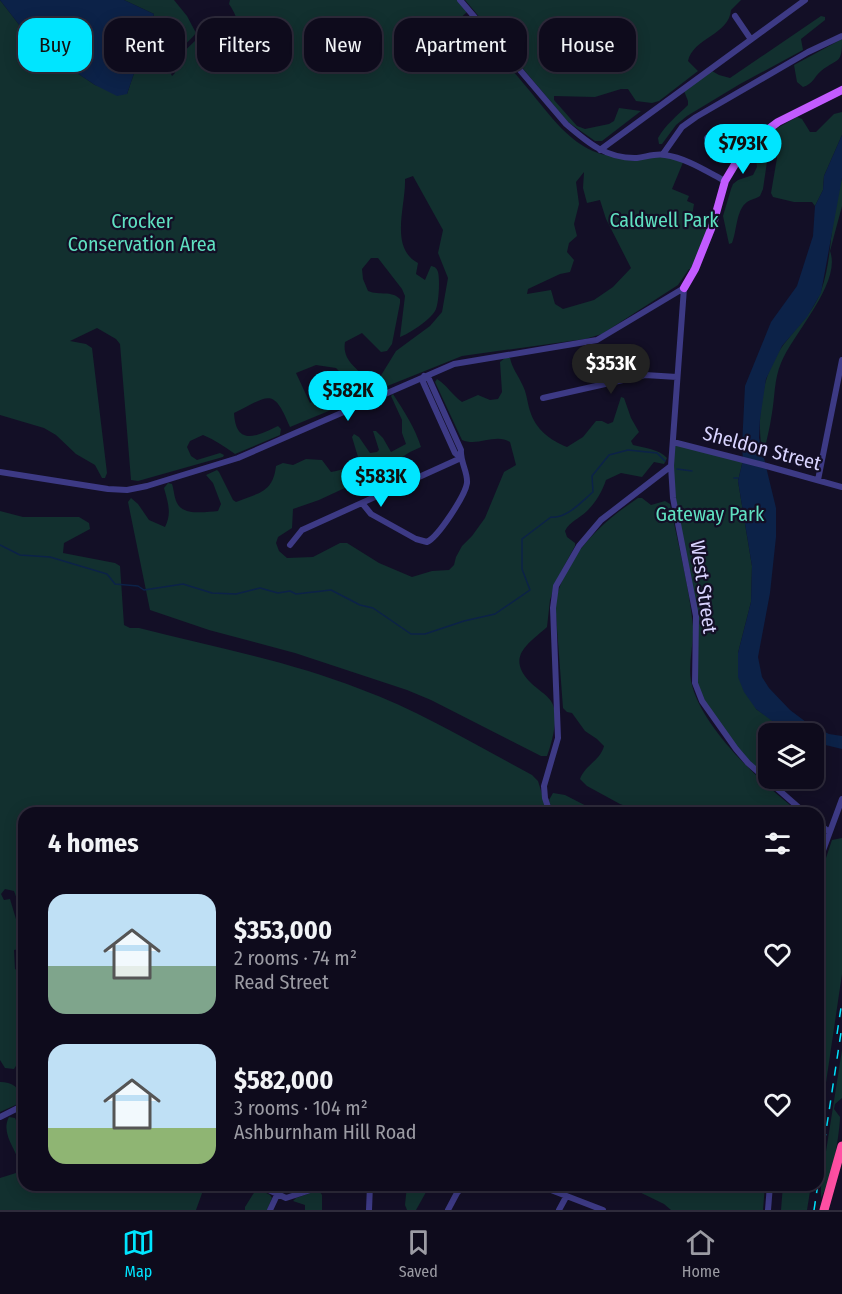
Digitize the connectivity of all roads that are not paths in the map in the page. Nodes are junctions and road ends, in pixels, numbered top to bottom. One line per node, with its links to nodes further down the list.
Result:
1 (460, 0): 8 (street)
2 (805, 0): 5 (street)
3 (735, 16): 5 (street)
4 (842, 36): 9 (street)
5 (750, 38): 8 (street)
6 (842, 90): 10 (main road)
7 (707, 138): 10 (street)
8 (600, 150): 9 (street)
9 (663, 154): 11 (street)
10 (737, 161): 11 (main road)
11 (725, 181): 12 (main road)
12 (684, 288): 14 (street); 15 (street, West Street)
13 (842, 360): 21 (street)
14 (424, 376): 18 (street); 20 (street)
15 (677, 377): 16 (street); 17 (street, West Street)
16 (543, 398)
17 (673, 442): 19 (street, West Street); 21 (street, Sheldon Street)
18 (461, 458): 23 (street); 23 (street)
19 (671, 466): 27 (street); 28 (street, West Street)
20 (0, 472)
21 (818, 480): 22 (street, Sheldon Street)
22 (842, 487)
23 (362, 503): 24 (street)
24 (290, 545)
25 (842, 799): 29 (street)
26 (842, 804): 29 (street)
27 (548, 807)
28 (798, 807)
29 (837, 814): 31 (street)
30 (824, 828): 31 (street)
31 (829, 832): 32 (street)
32 (824, 847)
33 (18, 1108): 34 (street)
34 (0, 1117)
35 (842, 1146): 50 (highway)
36 (269, 1191): 42 (street)
37 (310, 1191): 42 (street)
38 (370, 1191): 45 (street)
39 (459, 1191): 46 (street)
40 (552, 1191): 43 (street)
41 (770, 1191): 49 (street)
42 (277, 1195): 44 (street)
43 (566, 1197): 47 (street); 48 (street)
44 (270, 1210)
45 (369, 1210)
46 (448, 1210)
47 (560, 1210)
48 (603, 1210)
49 (768, 1210)
50 (824, 1210)

